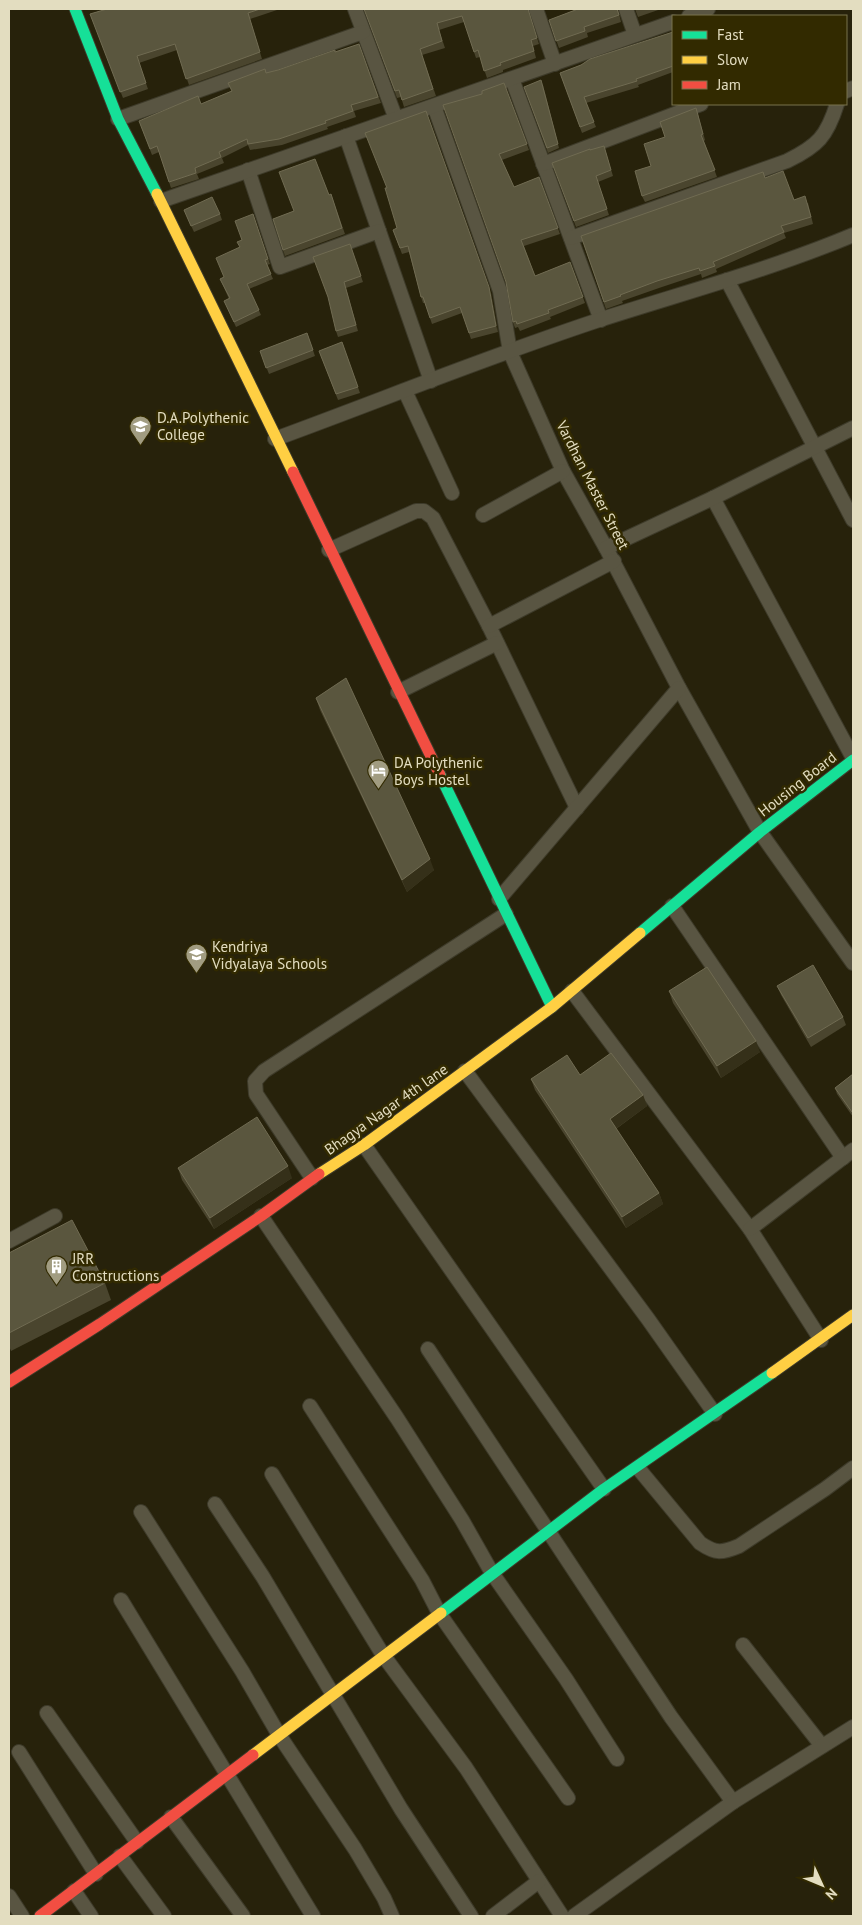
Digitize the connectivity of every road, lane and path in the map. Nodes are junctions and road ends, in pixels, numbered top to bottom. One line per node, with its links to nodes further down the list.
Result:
1 (75, 9): 15 (street)
2 (355, 9): 8 (street)
3 (536, 9): 10 (street)
4 (626, 9): 9 (street)
5 (708, 9): 6 (street)
6 (692, 15)
7 (672, 22): 9 (street)
8 (364, 32): 15 (street); 16 (street)
9 (636, 35): 10 (street)
10 (555, 64): 11 (street)
11 (512, 79): 14 (street); 18 (street)
12 (699, 105): 18 (street)
13 (837, 105): 23 (street)
14 (434, 106): 16 (street); 26 (street, Vardhan Master Street)
15 (118, 119): 20 (street)
16 (396, 119): 17 (street)
17 (346, 136): 19 (street); 21 (street)
18 (544, 164): 23 (street)
19 (248, 170): 20 (street); 21 (street)
20 (161, 201): 30 (street)
21 (378, 231): 27 (street)
22 (853, 235): 24 (street)
23 (571, 238): 25 (street)
24 (727, 280): 25 (street); 31 (street)
25 (601, 320): 26 (street)
26 (510, 352): 27 (street); 32 (street, Vardhan Master Street)
27 (431, 381): 28 (street)
28 (405, 391): 30 (street); 33 (street)
29 (853, 428): 31 (street)
30 (275, 439): 38 (street)
31 (816, 447): 34 (street); 36 (street)
32 (563, 470): 35 (street); 37 (street, Vardhan Master Street)
33 (452, 493)
34 (714, 498): 37 (street); 44 (street)
35 (483, 515)
36 (853, 520)
37 (606, 548): 39 (street, Vardhan Master Street)
38 (329, 550): 40 (street); 43 (street)
39 (614, 561): 40 (street); 42 (street, Vardhan Master Street)
40 (489, 626): 41 (street)
41 (497, 643): 43 (street); 45 (street)
42 (679, 688): 45 (street); 46 (street, Vardhan Master Street)
43 (398, 692): 47 (street)
44 (853, 759): 46 (street, Housing Board)
45 (577, 808): 47 (street)
46 (760, 832): 48 (street, Bhagya Nagar 4th lane); 50 (street, Vardhan Master Street)
47 (499, 899): 49 (street)
48 (672, 906): 51 (street, Bhagya Nagar 4th lane); 55 (street)
49 (506, 914): 52 (street); 56 (street)
50 (853, 963)
51 (572, 991): 52 (street, Bhagya Nagar 4th lane); 59 (street)
52 (552, 1007): 53 (street, Bhagya Nagar 4th lane)
53 (465, 1071): 54 (street, Bhagya Nagar 4th lane); 66 (street)
54 (364, 1145): 56 (street, Bhagya Nagar 4th lane); 70 (street)
55 (848, 1154): 59 (street)
56 (312, 1178): 58 (street, Bhagya Nagar 4th lane)
57 (55, 1216): 60 (street)
58 (261, 1216): 64 (street, Bhagya Nagar 4th lane); 74 (street)
59 (750, 1229): 62 (street)
60 (9, 1241)
61 (853, 1315): 62 (street)
62 (821, 1340): 66 (street)
63 (428, 1349): 73 (street)
64 (9, 1382)
65 (310, 1406): 76 (street)
66 (715, 1414): 67 (street)
67 (638, 1468): 68 (street); 70 (street)
68 (853, 1468)
69 (272, 1474): 78 (street)
70 (604, 1489): 73 (street)
71 (215, 1504): 79 (street)
72 (141, 1512): 82 (street)
73 (548, 1531): 74 (street); 88 (street)
74 (492, 1573): 76 (street); 85 (street)
75 (121, 1600): 86 (street)
76 (439, 1613): 78 (street); 87 (street)
77 (743, 1645): 83 (street)
78 (384, 1655): 79 (street); 93 (street)
79 (332, 1694): 82 (street); 103 (street)
80 (47, 1713): 90 (street)
81 (853, 1727): 83 (street)
82 (279, 1735): 86 (street); 102 (street)
83 (822, 1746): 88 (street)
84 (19, 1752): 92 (street)
85 (618, 1759)
86 (226, 1775): 89 (street); 101 (street)
87 (568, 1798)
88 (733, 1802): 106 (street)
89 (171, 1817): 90 (street); 100 (street)
90 (137, 1842): 91 (street)
91 (120, 1856): 92 (street); 99 (street)
92 (96, 1874): 94 (street)
93 (539, 1881): 104 (street); 105 (street)
94 (74, 1890): 97 (street); 98 (street)
95 (9, 1896): 96 (street)
96 (22, 1916)
97 (40, 1916)
98 (91, 1916)
99 (164, 1916)
100 (243, 1916)
101 (313, 1916)
102 (392, 1916)
103 (471, 1916)
104 (493, 1916)
105 (562, 1916)
106 (574, 1916)

